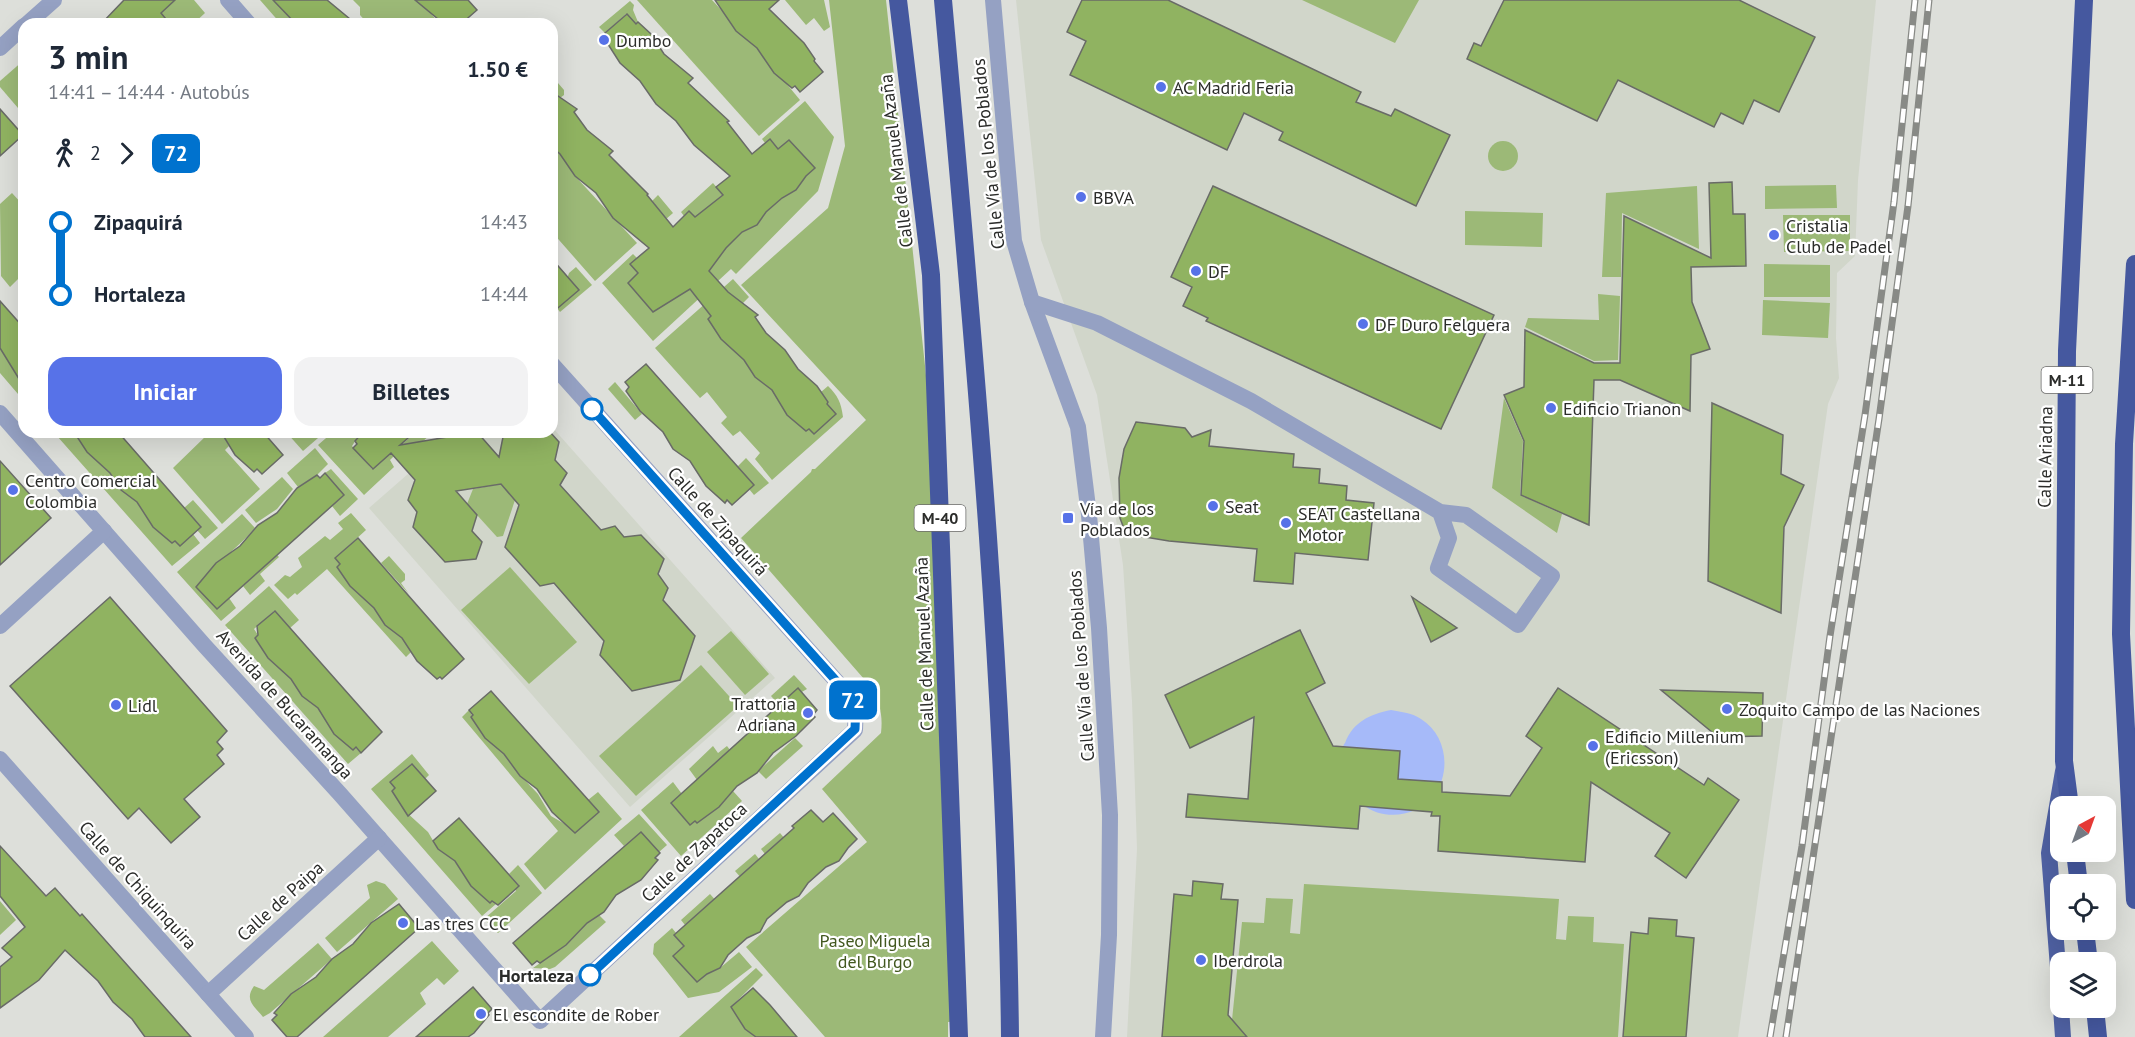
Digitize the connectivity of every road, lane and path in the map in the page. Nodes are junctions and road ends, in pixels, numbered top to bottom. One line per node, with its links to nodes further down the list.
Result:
1 (54, 0): 7 (street)
2 (228, 0): 8 (street)
3 (898, 0): 32 (highway, Calle de Manuel Azaña / M-40)
4 (943, 0): 33 (highway, M-40)
5 (993, 0): 12 (street, Calle Vía de los Poblados)
6 (2084, 0): 22 (highway, Calle Ariadna / M-11)
7 (33, 18)
8 (244, 18)
9 (18, 31): 10 (street)
10 (0, 48)
11 (2135, 264): 25 (highway)
12 (1032, 302): 17 (street); 34 (street, Calle Vía de los Poblados)
13 (558, 371): 20 (street, Calle de Zipaquirá)
14 (0, 413): 15 (street, Avenida de Bucaramanga)
15 (18, 433)
16 (22, 438): 18 (street, Avenida de Bucaramanga)
17 (1440, 512): 17 (street)
18 (104, 531): 19 (street); 24 (street, Avenida de Bucaramanga)
19 (0, 626)
20 (856, 703): 30 (street, Calle de Zapatoca)
21 (0, 759): 27 (street, Calle de Chiquinquira)
22 (2064, 761): 23 (highway, Calle Ariadna / M-11); 26 (highway)
23 (2069, 796)
24 (379, 838): 27 (street, Calle de Paipa); 30 (street, Avenida de Bucaramanga)
25 (2135, 900)
26 (2057, 952)
27 (208, 994): 31 (street, Calle de Chiquinquira)
28 (2062, 1018): 35 (highway)
29 (2096, 1018): 36 (highway)
30 (540, 1021)
31 (246, 1037)
32 (959, 1037)
33 (1010, 1037)
34 (1103, 1037)
35 (2064, 1037)
36 (2098, 1037)

